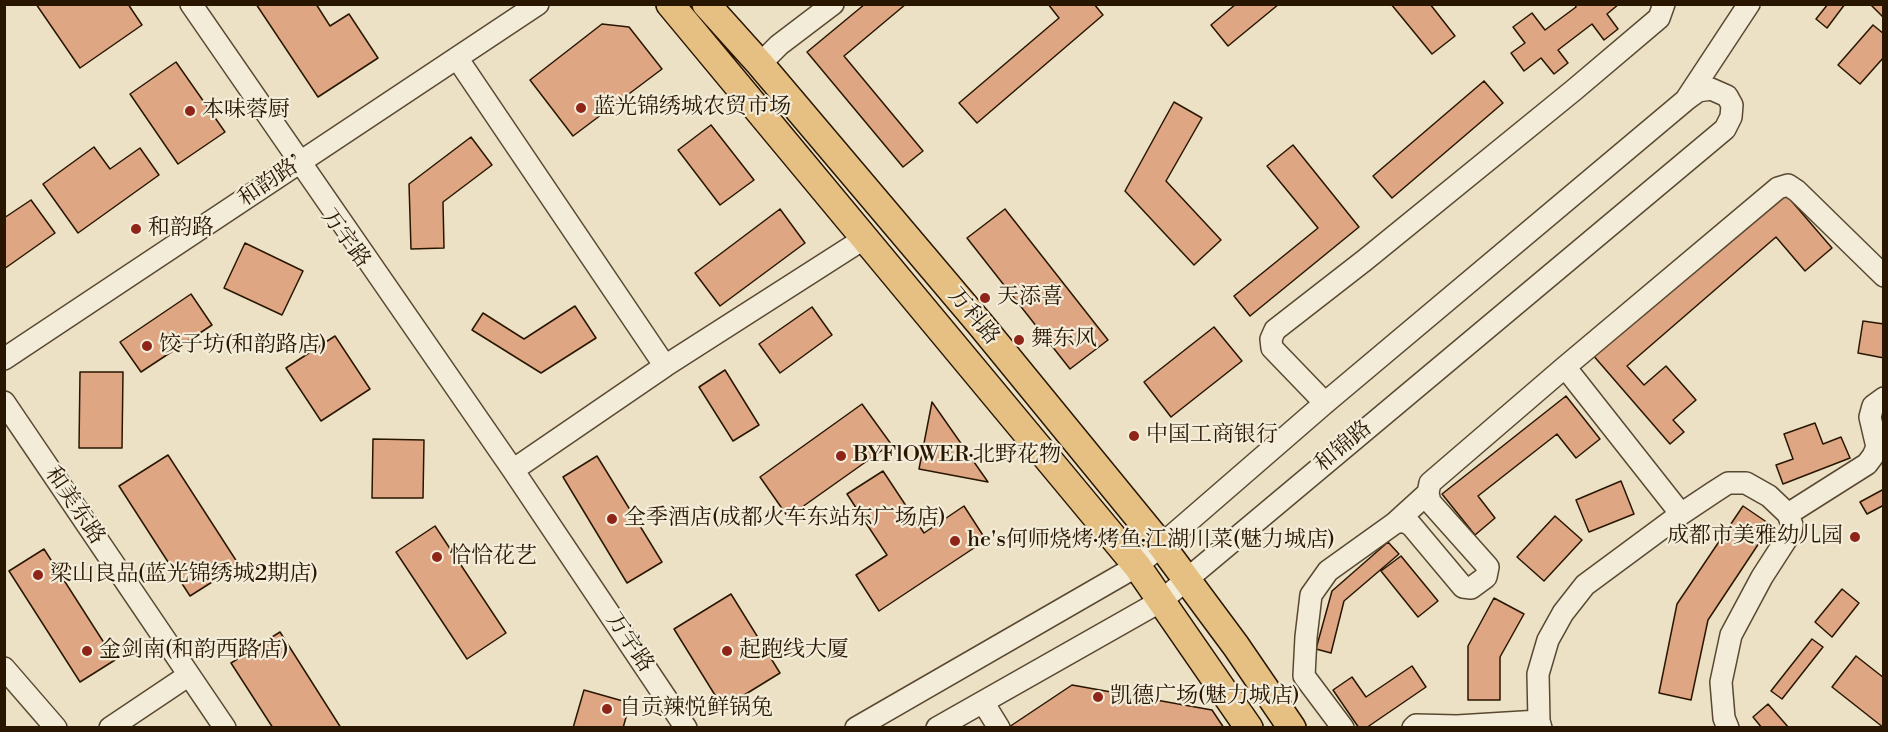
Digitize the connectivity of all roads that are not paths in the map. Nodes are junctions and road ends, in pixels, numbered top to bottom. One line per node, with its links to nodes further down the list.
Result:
1 (183, 4): 12 (street, 万宇路)
2 (191, 4): 12 (street, 万宇路)
3 (537, 4): 9 (street, 和韵路’)
4 (670, 4): 13 (main road, 万科路)
5 (706, 4): 10 (main road, 万科路)
6 (833, 4): 10 (street)
7 (1664, 4): 20 (street)
8 (1749, 4): 11 (street)
9 (457, 58): 12 (street, 和韵路’); 16 (street)
10 (760, 64): 26 (main road, 万科路)
11 (1687, 99): 20 (street); 28 (street, 和锦路)
12 (297, 165): 15 (street, 和韵路’); 21 (street, 万宇路)
13 (865, 238): 16 (street); 27 (main road, 万科路)
14 (1884, 276): 17 (street)
15 (4, 359)
16 (665, 366): 21 (street)
17 (1565, 367): 22 (street); 23 (street)
18 (1884, 398): 24 (street)
19 (4, 402): 31 (street, 和美东路)
20 (1325, 403): 26 (street)
21 (513, 470): 38 (street, 万宇路)
22 (1428, 493): 25 (street); 25 (street)
23 (1681, 514): 24 (street); 33 (street)
24 (1788, 514): 46 (street)
25 (1395, 523): 44 (street)
26 (1161, 545): 27 (street); 28 (main road, 万科路)
27 (1137, 566): 29 (main road, 万科路); 39 (street)
28 (1186, 580): 29 (street, 和锦路); 43 (main road, 万科路)
29 (1161, 601): 32 (street, 和锦路); 42 (main road, 万科路)
30 (4, 668): 35 (street)
31 (189, 675): 36 (street); 37 (street, 和美东路)
32 (982, 702): 40 (street, 和锦路); 41 (street)
33 (1540, 724): 34 (street)
34 (1456, 727): 45 (street)
35 (56, 728)
36 (110, 728)
37 (225, 728)
38 (686, 728)
39 (856, 728)
40 (937, 728)
41 (999, 728)
42 (1249, 728)
43 (1292, 728)
44 (1343, 728)
45 (1413, 728)
46 (1728, 728)

